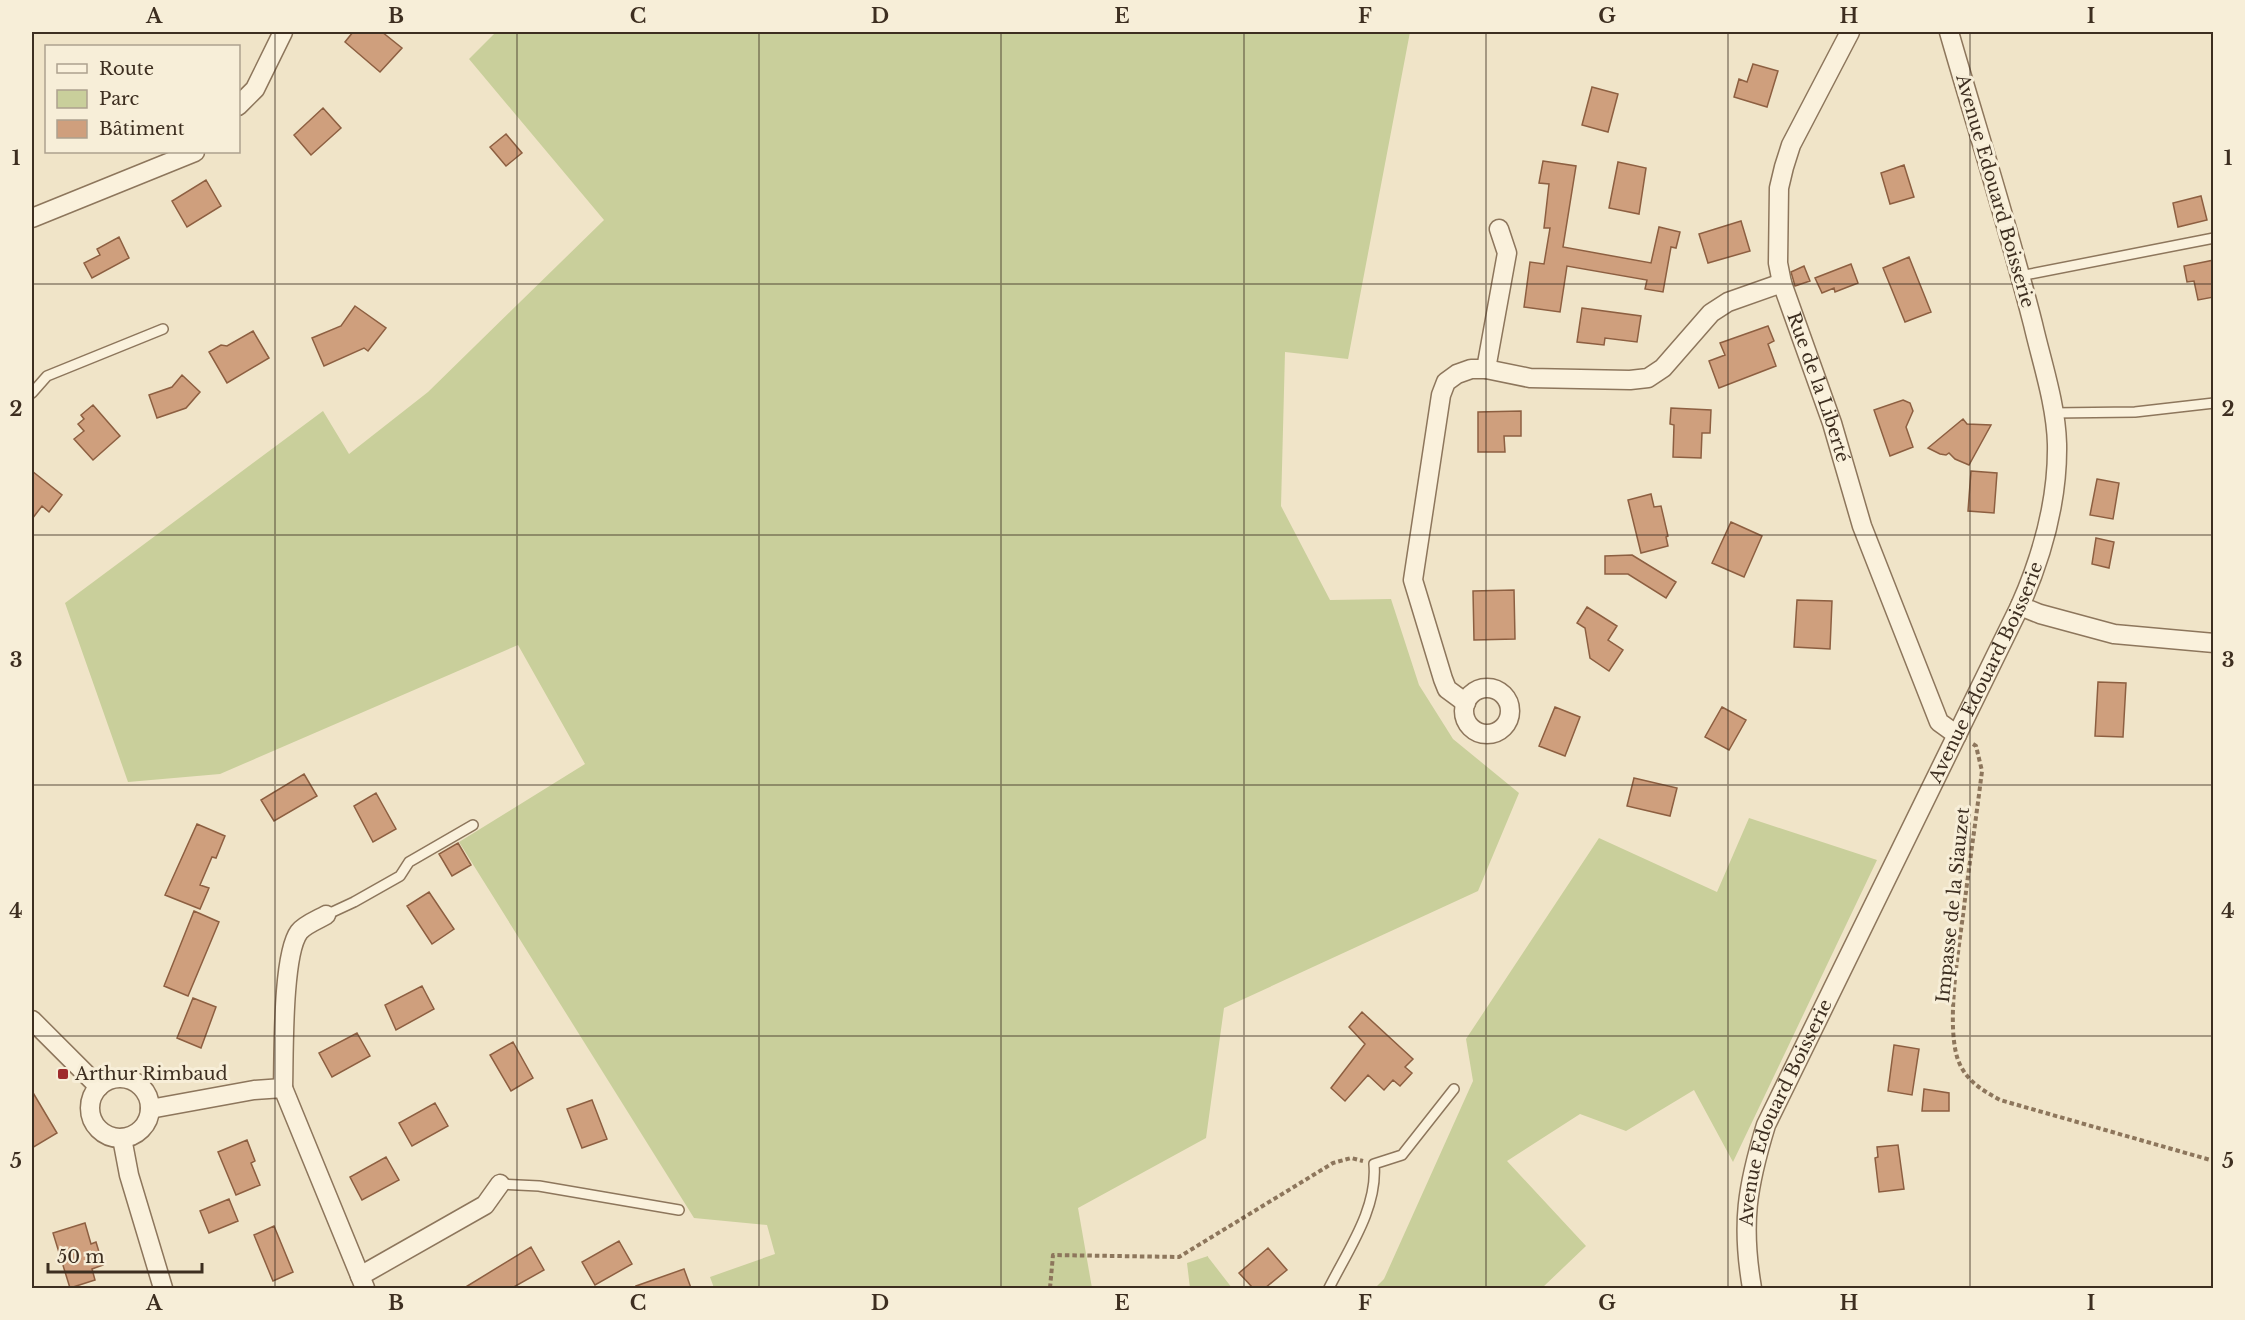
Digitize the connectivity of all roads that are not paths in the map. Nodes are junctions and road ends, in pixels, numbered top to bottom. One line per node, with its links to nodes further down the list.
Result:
1 (283, 32): 4 (street)
2 (1850, 32): 10 (street, Rue de la Liberté)
3 (1949, 32): 9 (street, Avenue Edouard Boisserie)
4 (240, 104)
5 (193, 153): 6 (street)
6 (32, 218)
7 (1499, 229): 12 (street)
8 (2214, 238): 9 (lane)
9 (2020, 276): 15 (street, Avenue Edouard Boisserie)
10 (1782, 283): 12 (street); 19 (street, Rue de la Liberté)
11 (163, 329): 13 (lane)
12 (1486, 369): 18 (street)
13 (32, 393)
14 (2214, 403): 15 (lane)
15 (2053, 413): 16 (street, Avenue Edouard Boisserie)
16 (2020, 606): 17 (street); 19 (street, Avenue Edouard Boisserie)
17 (2214, 643)
18 (1466, 702)
19 (1957, 735): 33 (street, Avenue Edouard Boisserie)
20 (473, 825): 21 (lane)
21 (326, 915): 24 (street)
22 (32, 1020): 23 (street)
23 (99, 1088): 26 (street); 27 (street)
24 (283, 1088): 26 (street); 30 (street)
25 (1454, 1089): 32 (lane)
26 (150, 1109): 27 (street)
27 (122, 1138): 31 (street)
28 (500, 1184): 29 (lane); 30 (street)
29 (679, 1210)
30 (362, 1282)
31 (163, 1288)
32 (1329, 1288)
33 (1752, 1288)

